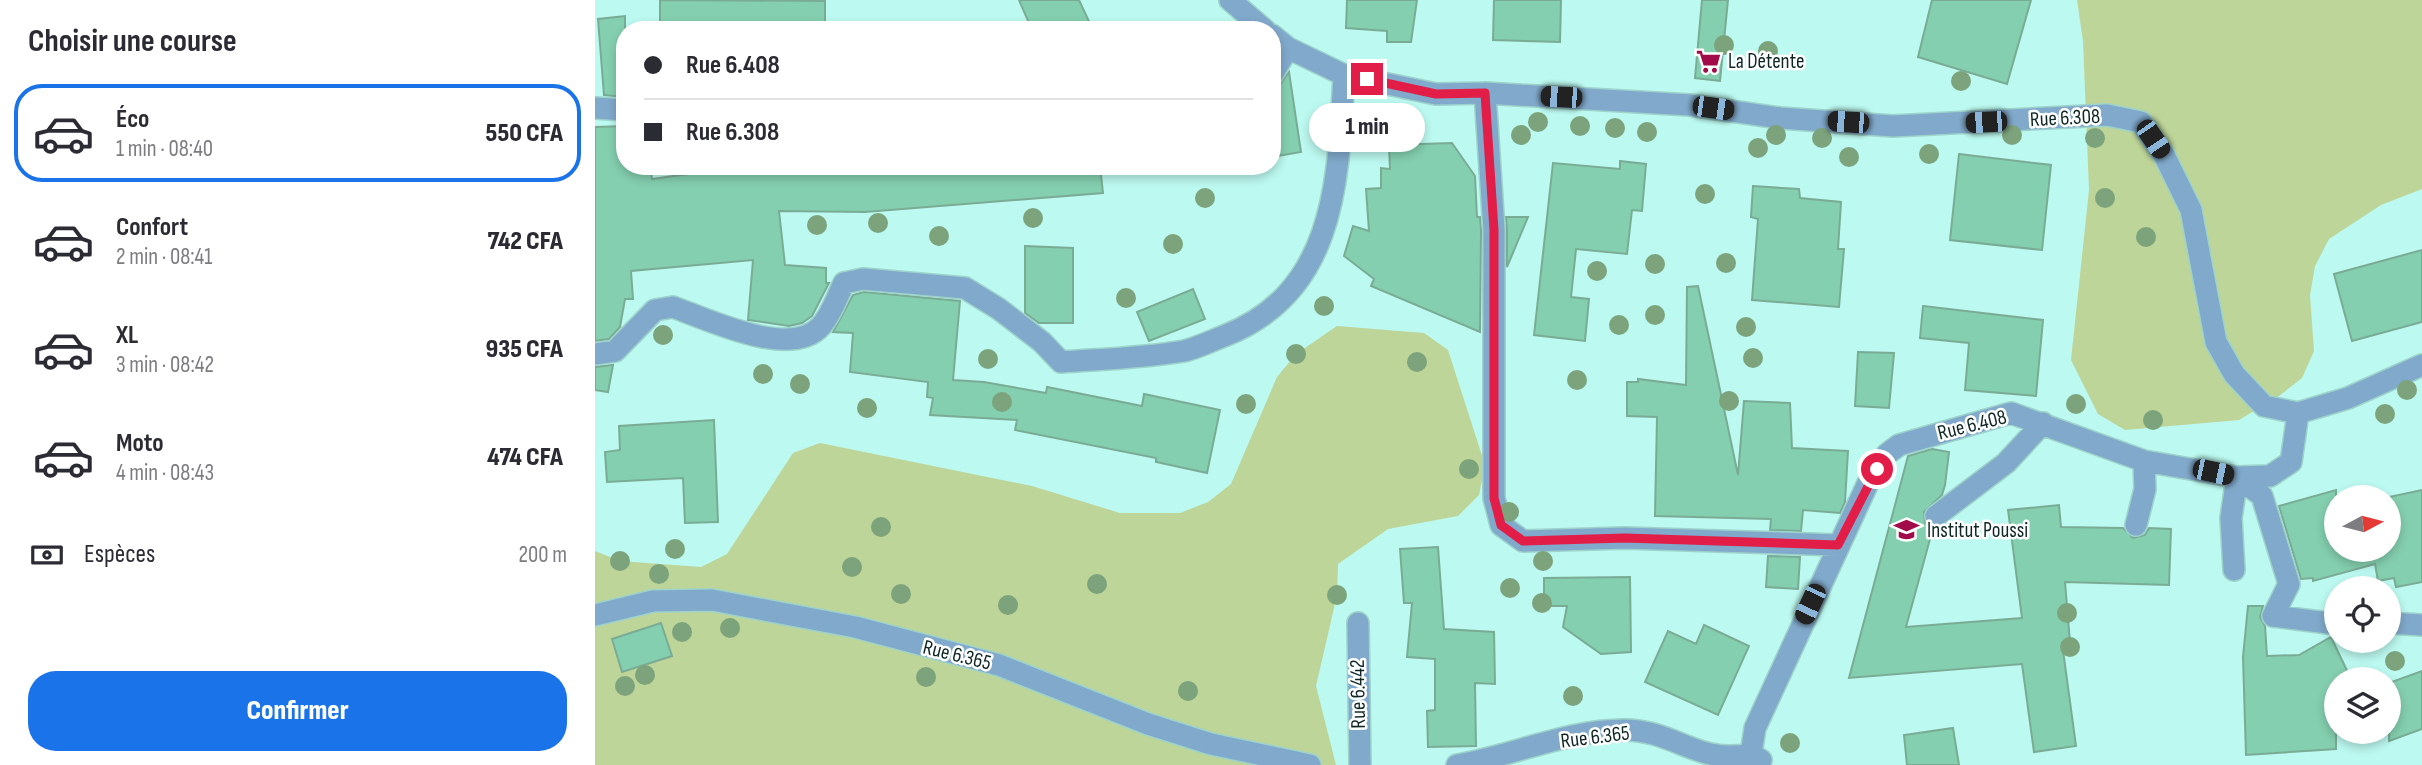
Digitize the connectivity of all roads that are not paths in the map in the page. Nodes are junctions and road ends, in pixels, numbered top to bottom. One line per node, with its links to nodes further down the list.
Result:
1 (1230, 0): 2 (street)
2 (1254, 21)
3 (1281, 43): 4 (street, Rue 6.308)
4 (1344, 75): 5 (street, Rue 6.308); 8 (street)
5 (1485, 93): 10 (street, Rue 6.308); 16 (street)
6 (595, 108): 7 (street)
7 (616, 109)
8 (595, 354)
9 (2422, 365): 10 (street)
10 (2298, 413): 13 (street, Rue 6.408)
11 (2043, 423): 12 (street, Rue 6.408); 14 (street); 16 (street, Rue 6.408)
12 (2144, 461): 13 (street, Rue 6.408); 15 (street)
13 (2237, 477): 17 (street); 19 (street)
14 (1936, 516)
15 (2136, 525)
16 (1838, 545): 23 (street, Rue 6.408)
17 (2234, 570)
18 (595, 615): 24 (street, Rue 6.365)
19 (2324, 622)
20 (1358, 623): 25 (street, Rue 6.442)
21 (2401, 624): 22 (street)
22 (2422, 625)
23 (1758, 761): 26 (street, Rue 6.365)
24 (1310, 765)
25 (1360, 765)
26 (1457, 765)

